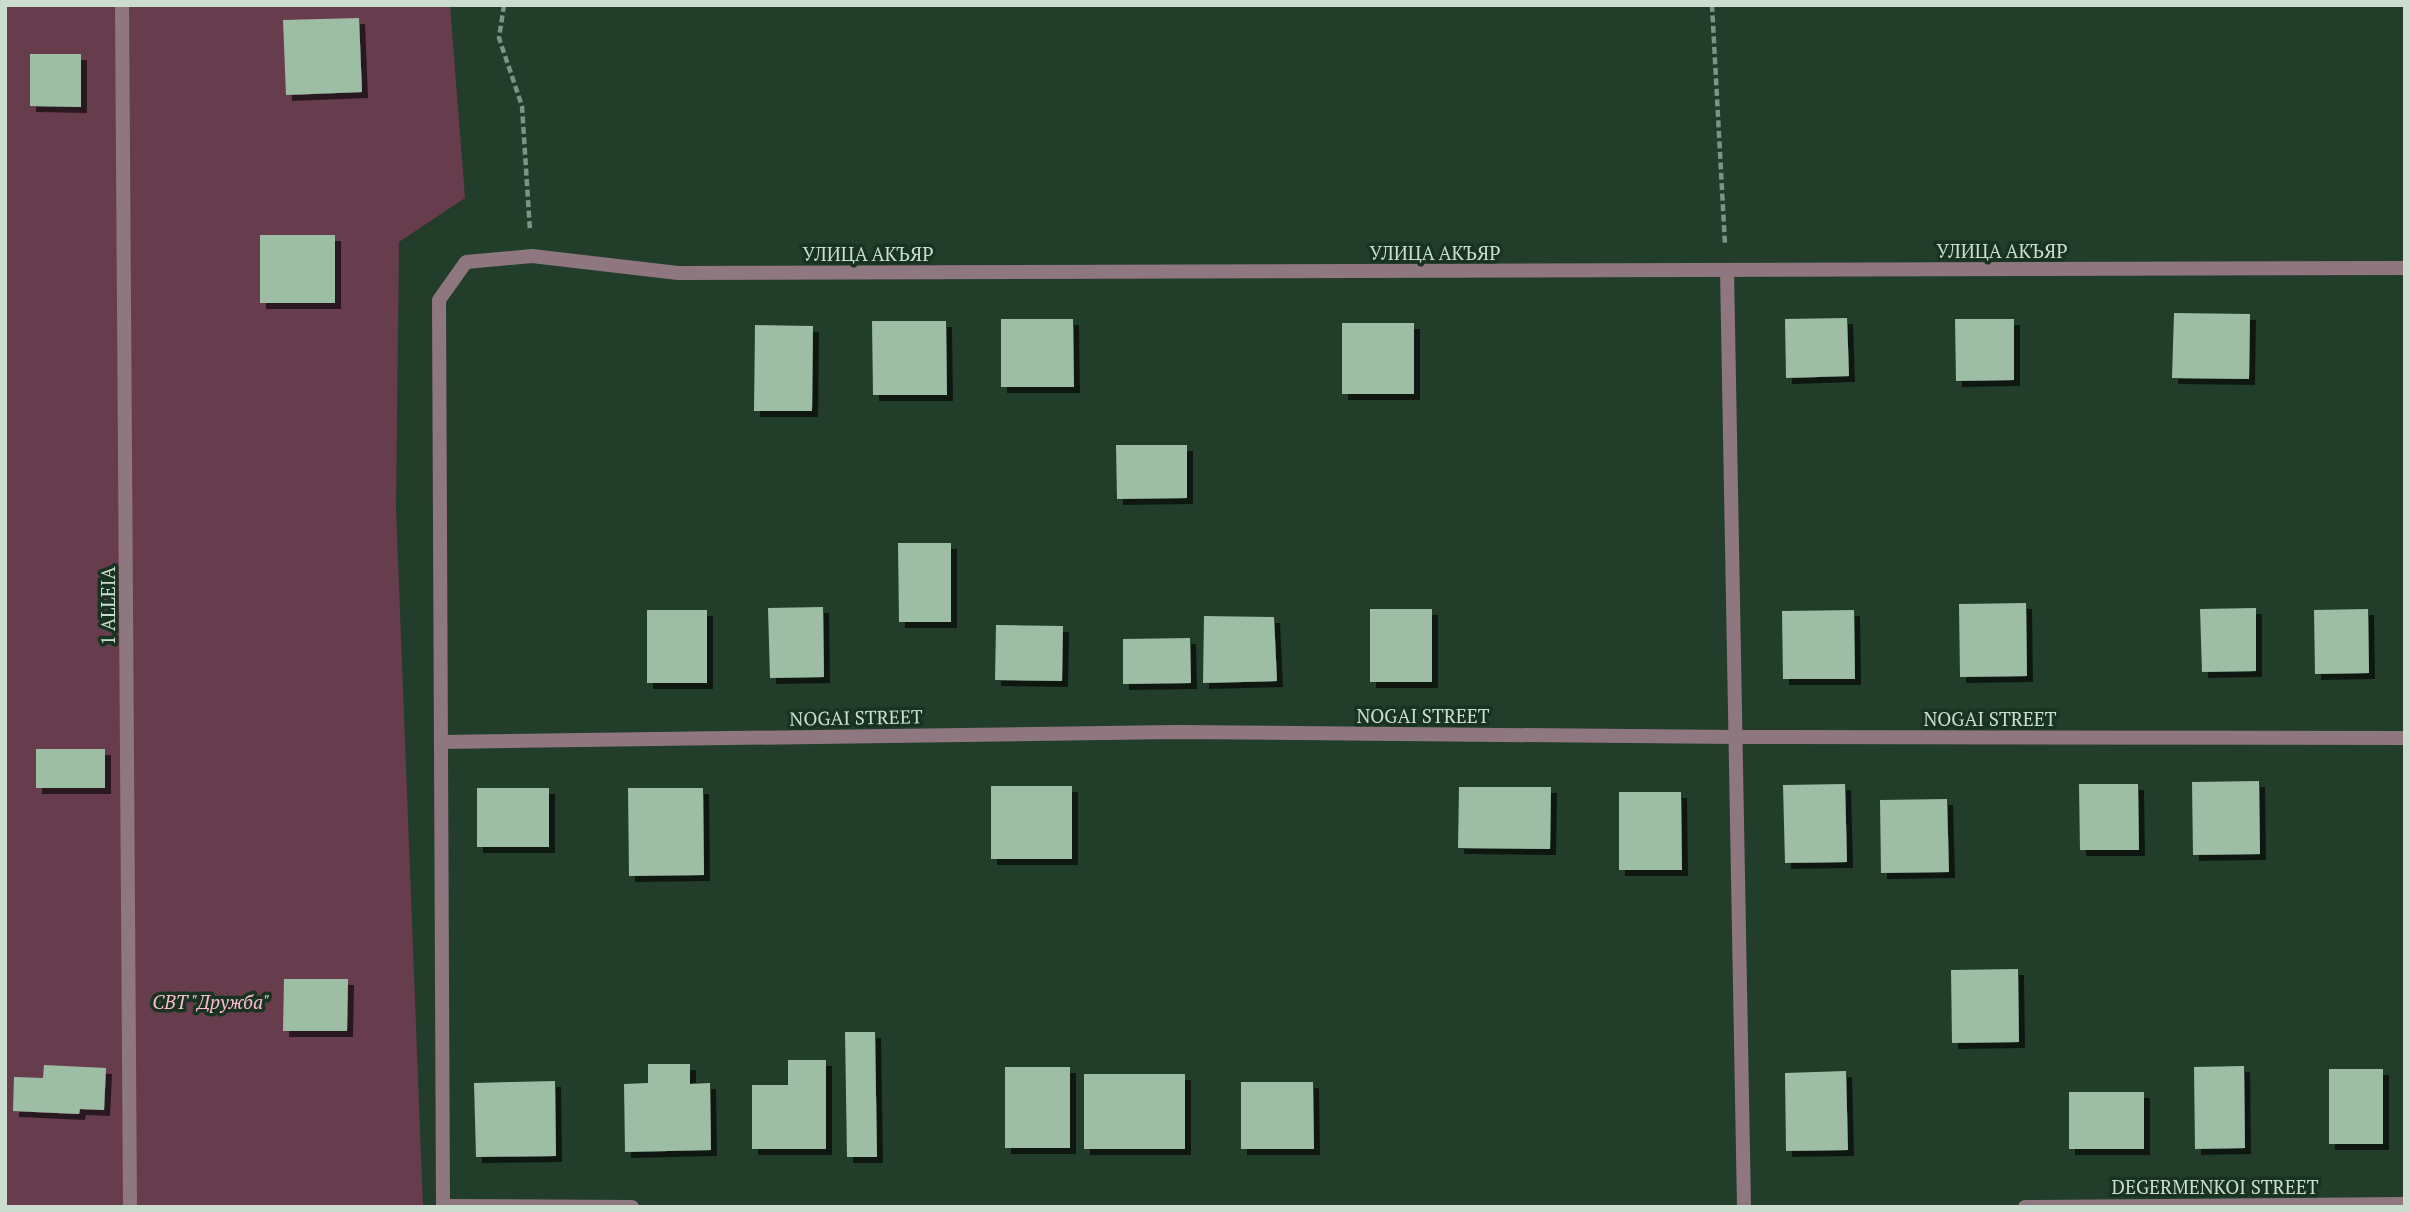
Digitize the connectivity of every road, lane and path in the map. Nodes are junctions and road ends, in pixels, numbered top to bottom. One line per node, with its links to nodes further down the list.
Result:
1 (122, 5): 11 (street, 1 ALLEIA)
2 (504, 5): 4 (path)
3 (1712, 5): 6 (path)
4 (532, 256): 6 (street, УЛИЦА АКЪЯР); 9 (street, УЛИЦА АКЪЯР)
5 (2405, 268): 6 (street, УЛИЦА АКЪЯР)
6 (1727, 270): 7 (street)
7 (1735, 737): 8 (street, NOGAI STREET); 9 (street, NOGAI STREET); 14 (street)
8 (2405, 738)
9 (441, 742): 12 (street)
10 (2405, 1204): 15 (street, DEGERMENKOI STREET)
11 (130, 1207)
12 (443, 1207): 13 (street)
13 (632, 1207)
14 (1744, 1207)
15 (2025, 1207)

